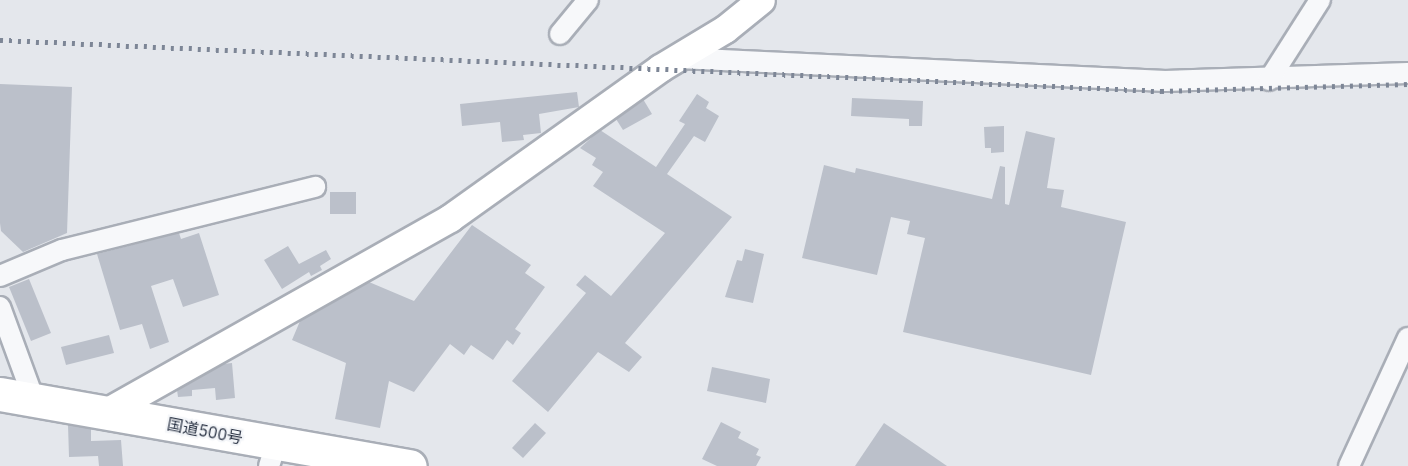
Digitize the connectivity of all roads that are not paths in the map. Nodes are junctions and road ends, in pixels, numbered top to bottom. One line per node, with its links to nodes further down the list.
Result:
1 (588, 0): 4 (street)
2 (762, 0): 5 (street)
3 (1320, 0): 7 (street)
4 (560, 34)
5 (679, 58): 7 (street); 14 (street)
6 (1408, 73): 7 (street)
7 (1269, 80)
8 (315, 187): 9 (street)
9 (0, 276)
10 (0, 308): 13 (street)
11 (1408, 338): 17 (street)
12 (0, 394): 13 (highway, 国道500号)
13 (34, 400): 14 (highway, 国道500号)
14 (106, 411): 15 (highway, 国道500号)
15 (272, 455): 16 (highway, 国道500号)
16 (410, 466)
17 (1349, 466)

